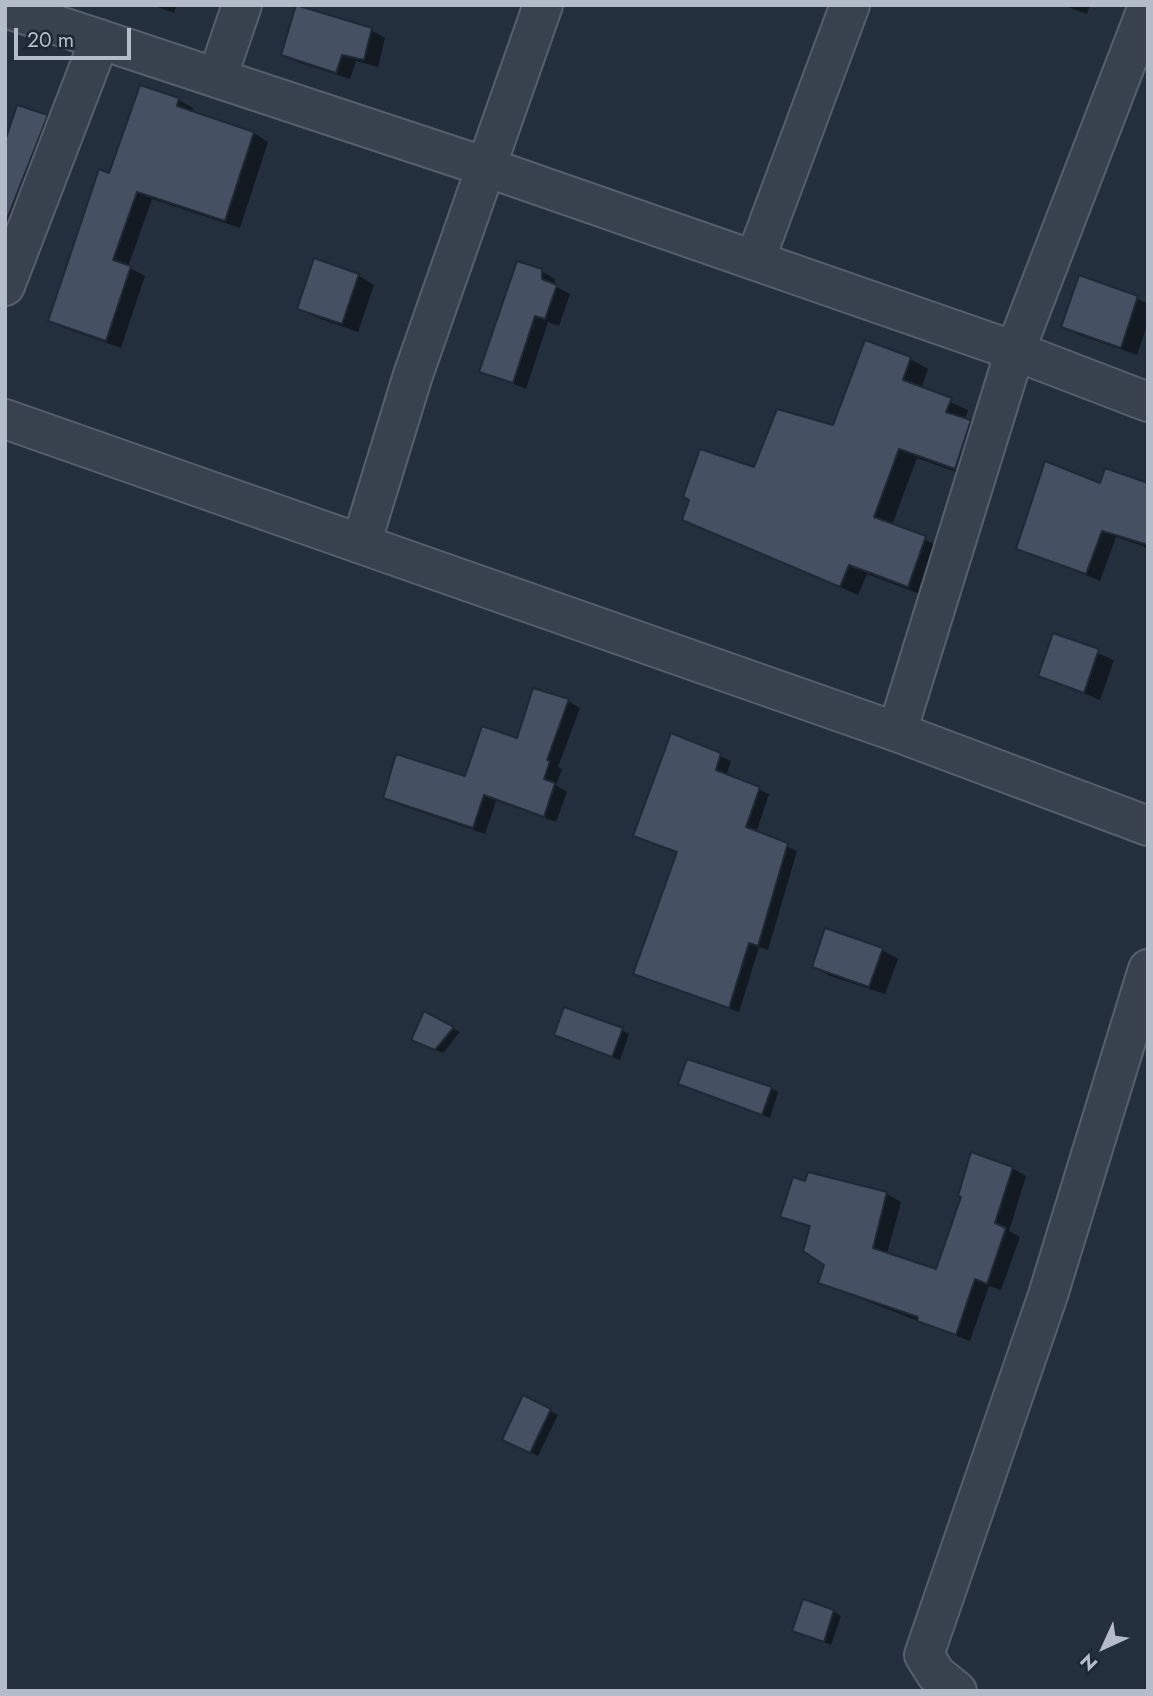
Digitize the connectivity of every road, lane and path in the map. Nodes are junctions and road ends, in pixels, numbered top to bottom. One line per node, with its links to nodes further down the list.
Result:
1 (242, 5): 7 (street)
2 (543, 5): 8 (street)
3 (850, 5): 9 (street)
4 (1148, 6): 11 (street)
5 (5, 8): 6 (street)
6 (100, 39): 7 (street); 10 (street)
7 (217, 78): 8 (street)
8 (486, 167): 9 (street); 14 (street)
9 (755, 260): 11 (street)
10 (5, 286)
11 (1015, 351): 12 (street); 15 (street)
12 (1148, 402)
13 (5, 419): 14 (street)
14 (361, 544): 15 (street)
15 (897, 732): 16 (street)
16 (1148, 826)
17 (1148, 969): 18 (street)
18 (957, 1691)

